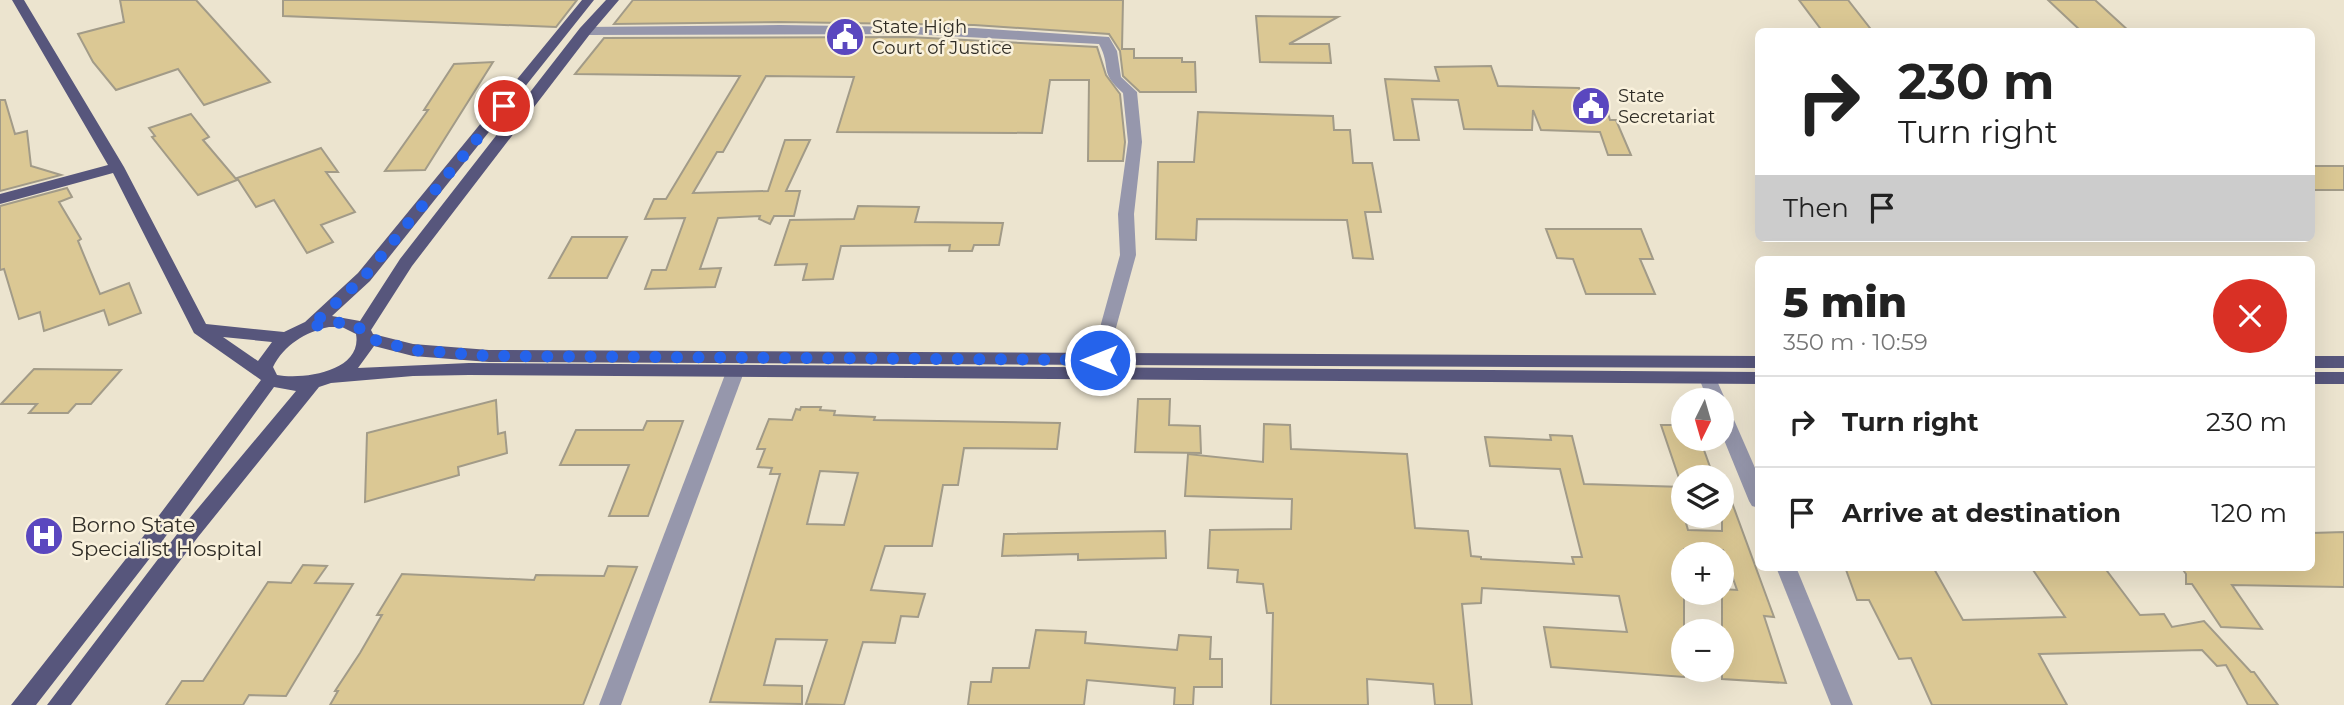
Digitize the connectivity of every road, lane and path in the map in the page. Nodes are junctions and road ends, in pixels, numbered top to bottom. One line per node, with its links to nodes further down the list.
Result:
1 (18, 0): 5 (main road)
2 (589, 0): 7 (main road)
3 (613, 0): 4 (main road)
4 (585, 31): 9 (main road); 11 (street)
5 (117, 167): 6 (main road); 8 (main road)
6 (0, 199)
7 (310, 327): 9 (main road); 10 (main road)
8 (200, 329): 10 (main road); 16 (main road)
9 (364, 334): 11 (main road); 21 (main road)
10 (287, 338): 16 (main road)
11 (1100, 360): 12 (main road)
12 (1755, 362)
13 (2315, 362): 14 (main road)
14 (2344, 362)
15 (735, 372): 20 (main road); 21 (main road); 28 (street)
16 (268, 377): 21 (main road); 26 (main road)
17 (1755, 378): 20 (main road)
18 (2315, 378): 19 (main road)
19 (2344, 378)
20 (1707, 379): 22 (street)
21 (321, 380): 27 (main road)
22 (1711, 388)
23 (1734, 442): 24 (street)
24 (1755, 491)
25 (1788, 571): 29 (street)
26 (22, 705)
27 (58, 705)
28 (610, 705)
29 (1842, 705)

